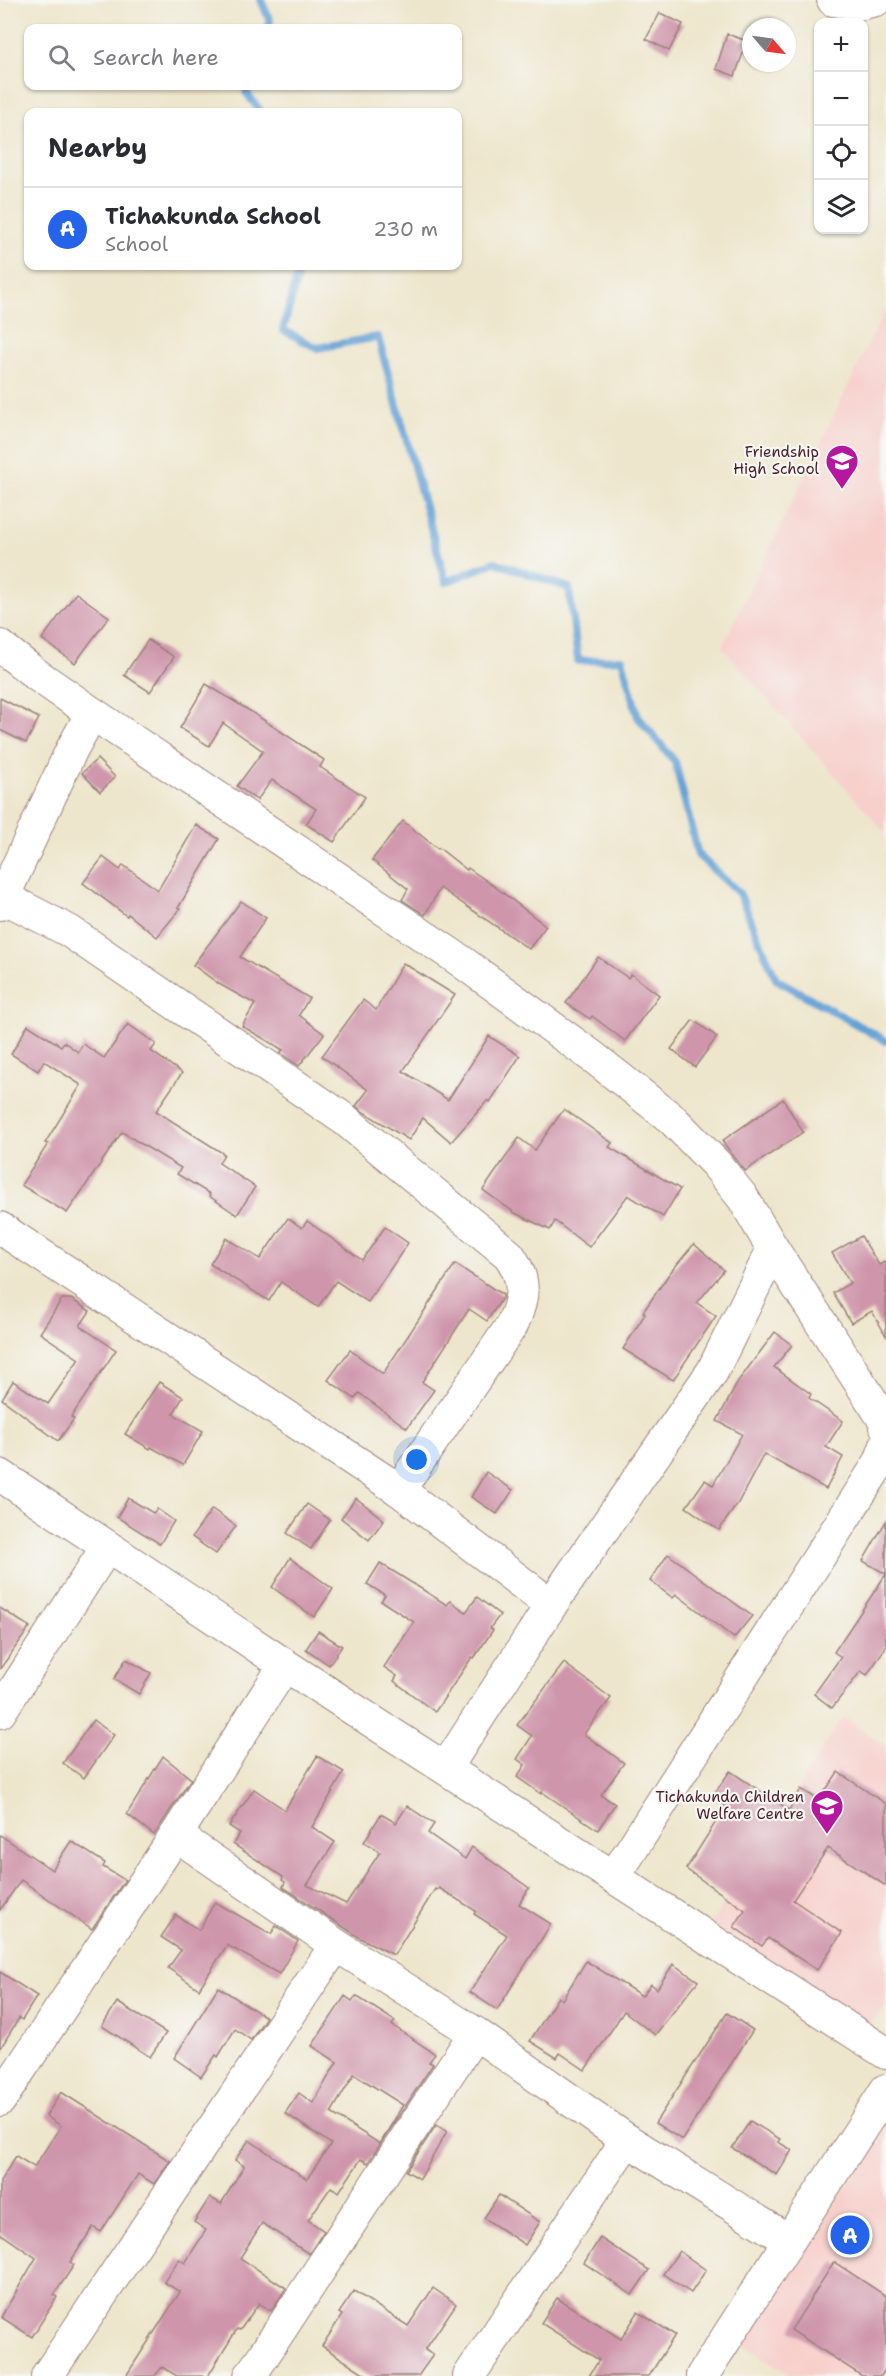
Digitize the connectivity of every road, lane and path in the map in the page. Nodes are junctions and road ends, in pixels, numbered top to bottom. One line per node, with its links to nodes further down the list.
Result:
1 (832, 0): 2 (street)
2 (876, 0)
3 (0, 646): 4 (street)
4 (92, 713): 5 (street); 7 (street)
5 (2, 900): 11 (street)
6 (0, 1228): 11 (street)
7 (773, 1249): 8 (street); 13 (street)
8 (886, 1427)
9 (886, 1445): 18 (street)
10 (0, 1475): 12 (street)
11 (399, 1490): 13 (street)
12 (107, 1547): 14 (street); 15 (street)
13 (551, 1605): 16 (street)
14 (285, 1665): 16 (street); 17 (street)
15 (3, 1702)
16 (446, 1768): 18 (street)
17 (176, 1835): 19 (street); 23 (street)
18 (614, 1877): 21 (street)
19 (336, 1945): 20 (street); 26 (street)
20 (475, 2033): 24 (street); 27 (street)
21 (886, 2053)
22 (886, 2090): 25 (street)
23 (0, 2100)
24 (627, 2140): 25 (street); 28 (street)
25 (788, 2240): 29 (street)
26 (47, 2376)
27 (250, 2376)
28 (469, 2376)
29 (702, 2376)

